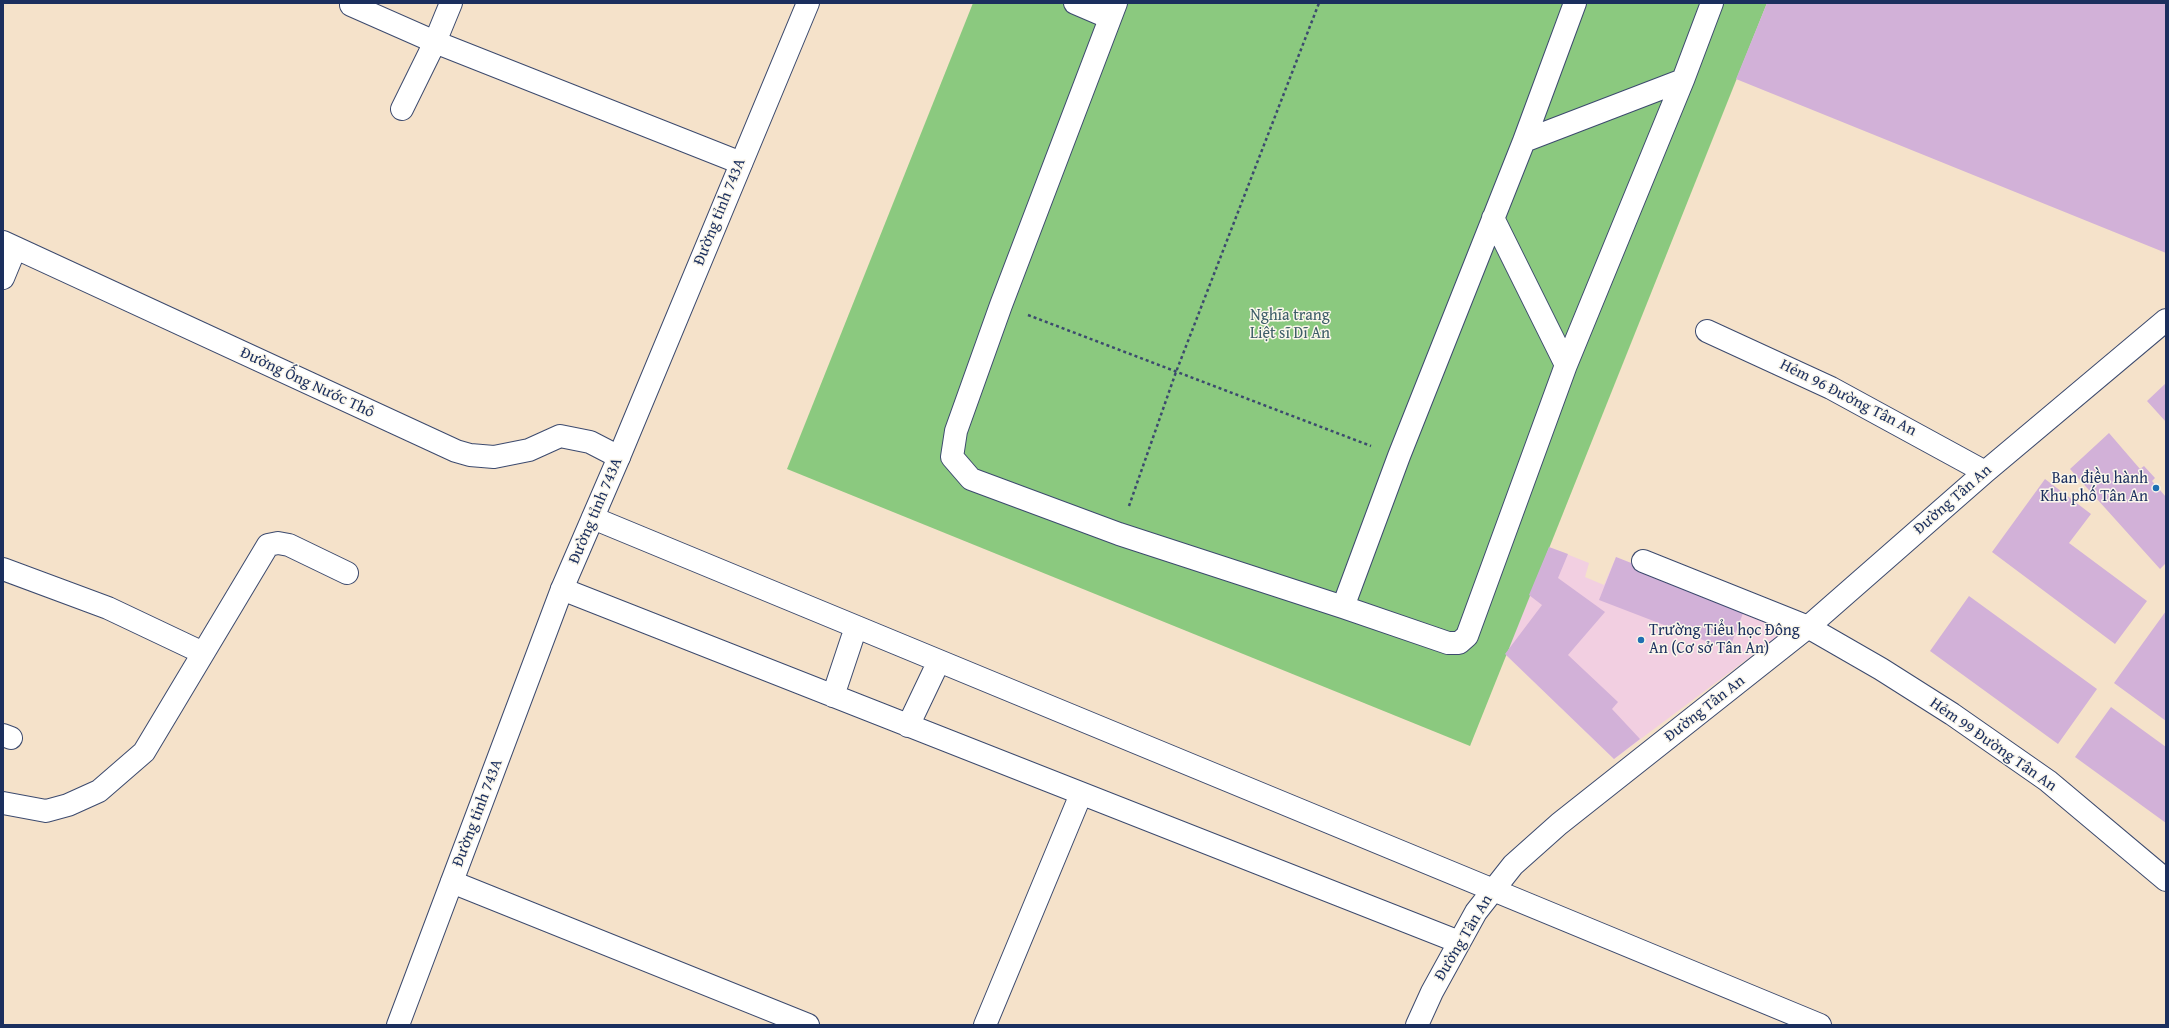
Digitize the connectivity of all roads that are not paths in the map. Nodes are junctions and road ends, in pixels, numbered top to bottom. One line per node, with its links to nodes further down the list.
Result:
1 (451, 3): 8 (street)
2 (808, 3): 12 (street, Đường tỉnh 743A)
3 (1075, 3): 7 (street)
4 (1575, 3): 11 (street)
5 (1712, 3): 9 (street)
6 (351, 6): 8 (street)
7 (1113, 10): 26 (street)
8 (435, 42): 10 (street); 12 (street)
9 (1684, 80): 11 (street); 18 (street)
10 (402, 109)
11 (1524, 141): 13 (street)
12 (741, 162): 19 (street, Đường tỉnh 743A)
13 (1492, 218): 18 (street); 26 (street)
14 (9, 245): 15 (street); 19 (street, Đường Ống Nước Thô)
15 (3, 278)
16 (2166, 320): 20 (street, Đường Tân An)
17 (1707, 331): 20 (street, Hẻm 96 Đường Tân An)
18 (1566, 365): 26 (street)
19 (619, 457): 21 (street, Đường tỉnh 743A)
20 (1985, 472): 28 (street, Đường Tân An)
21 (593, 518): 25 (street, Đường tỉnh 743A); 27 (street)
22 (1643, 561): 28 (street, Hẻm 99 Đường Tân An)
23 (3, 569): 29 (street)
24 (347, 573): 29 (street)
25 (562, 589): 31 (street); 36 (street, Đường tỉnh 743A)
26 (1343, 607)
27 (856, 627): 30 (street); 31 (street)
28 (1808, 627): 35 (street, Hẻm 99 Đường Tân An); 37 (street, Đường Tân An)
29 (203, 653): 34 (street)
30 (938, 660): 32 (street); 37 (street)
31 (833, 696): 32 (street)
32 (908, 726): 33 (street)
33 (1081, 794): 38 (street); 41 (street)
34 (3, 803)
35 (2166, 880)
36 (452, 882): 39 (street, Đường tỉnh 743A); 40 (street)
37 (1494, 889): 38 (street, Đường Tân An); 43 (street)
38 (1459, 942): 42 (street, Đường Tân An)
39 (398, 1025)
40 (808, 1025)
41 (985, 1025)
42 (1417, 1025)
43 (1820, 1025)

